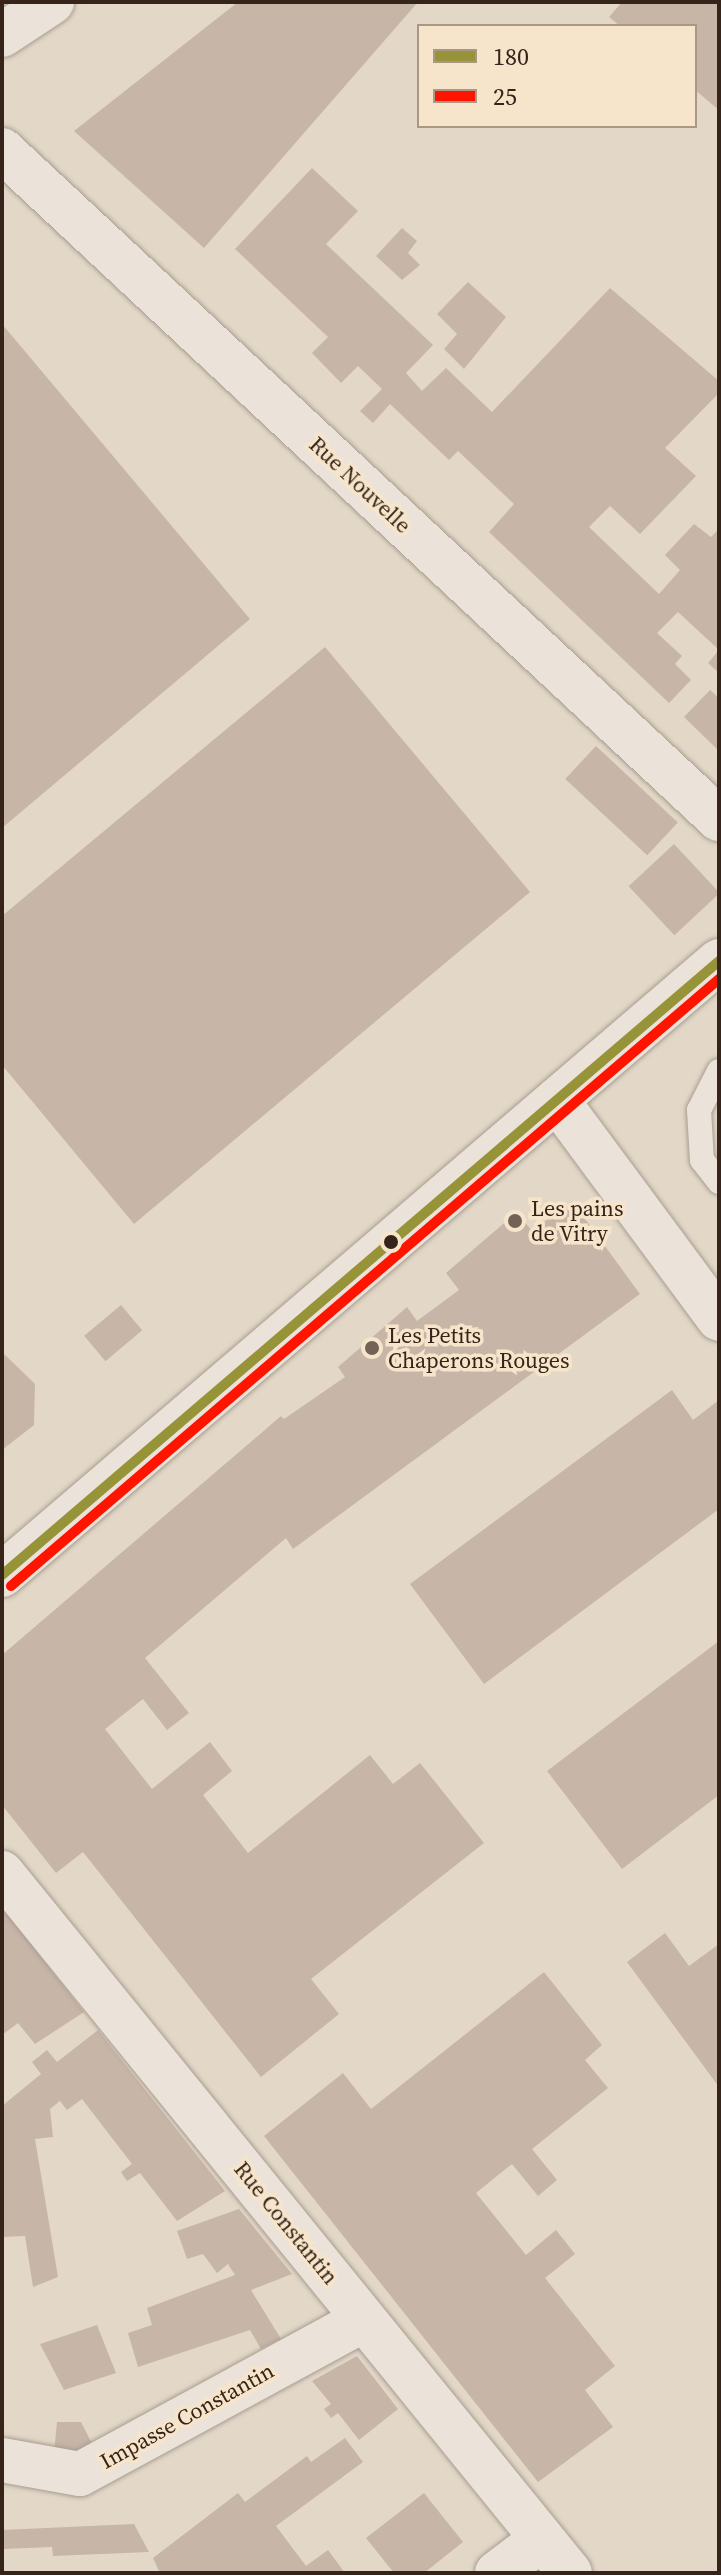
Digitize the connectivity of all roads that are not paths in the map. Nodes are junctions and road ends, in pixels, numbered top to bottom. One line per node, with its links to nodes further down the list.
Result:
1 (52, 2): 2 (street)
2 (2, 35)
3 (2, 150): 4 (street, Rue Nouvelle)
4 (719, 819)
5 (719, 961): 7 (street)
6 (719, 1071): 8 (lane)
7 (557, 1100): 9 (street); 10 (street)
8 (719, 1182)
9 (719, 1319)
10 (2, 1575)
11 (2, 1873): 12 (street, Rue Constantin)
12 (364, 2320): 13 (street, Impasse Constantin); 14 (street, Rue Constantin)
13 (2, 2460)
14 (542, 2539): 15 (street); 16 (street, Rue Constantin)
15 (497, 2573)
16 (570, 2573)

